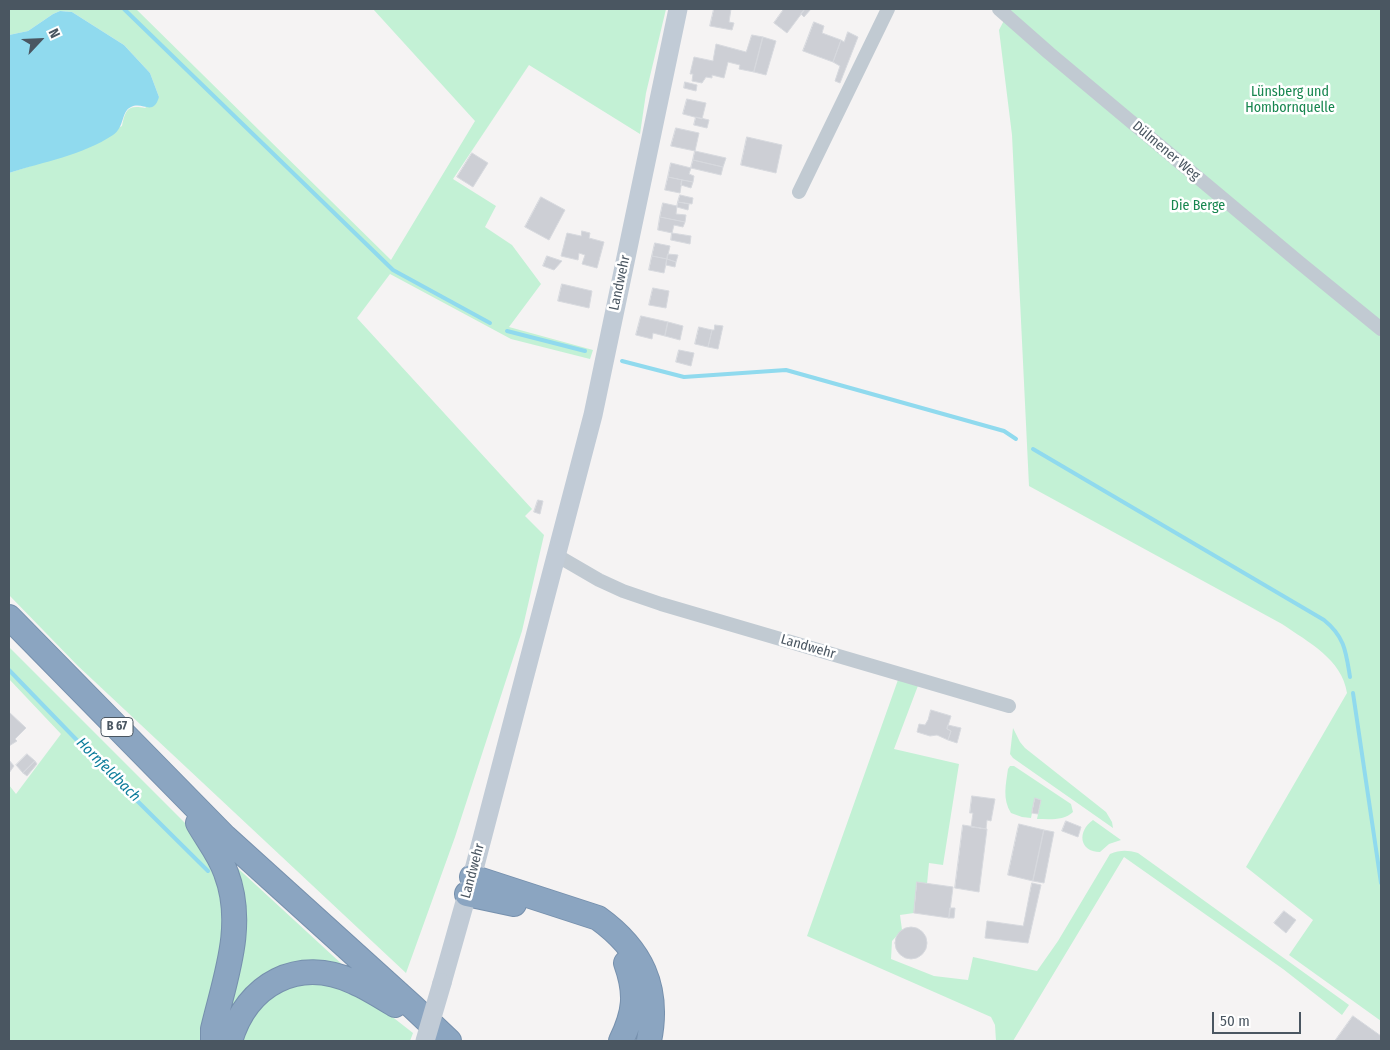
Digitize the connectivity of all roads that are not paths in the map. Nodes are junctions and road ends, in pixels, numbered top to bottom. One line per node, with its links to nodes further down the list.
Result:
1 (678, 9): 6 (main road, Landwehr)
2 (888, 9): 4 (street)
3 (999, 9): 5 (street, Dülmener Weg)
4 (799, 192)
5 (1381, 328)
6 (556, 555): 9 (street, Landwehr); 11 (main road, Landwehr)
7 (9, 616): 12 (highway, B 67)
8 (9, 630): 10 (highway, B 67)
9 (1009, 706)
10 (197, 821): 12 (highway, B 67); 13 (highway)
11 (470, 886): 15 (main road, Landwehr, bridge); 19 (highway); 20 (highway)
12 (404, 1006): 14 (highway); 16 (highway, B 67); 17 (highway, B 67); 18 (highway)
13 (214, 1041)
14 (230, 1041)
15 (425, 1041)
16 (438, 1041)
17 (449, 1041)
18 (460, 1041)
19 (621, 1041)
20 (649, 1041)

